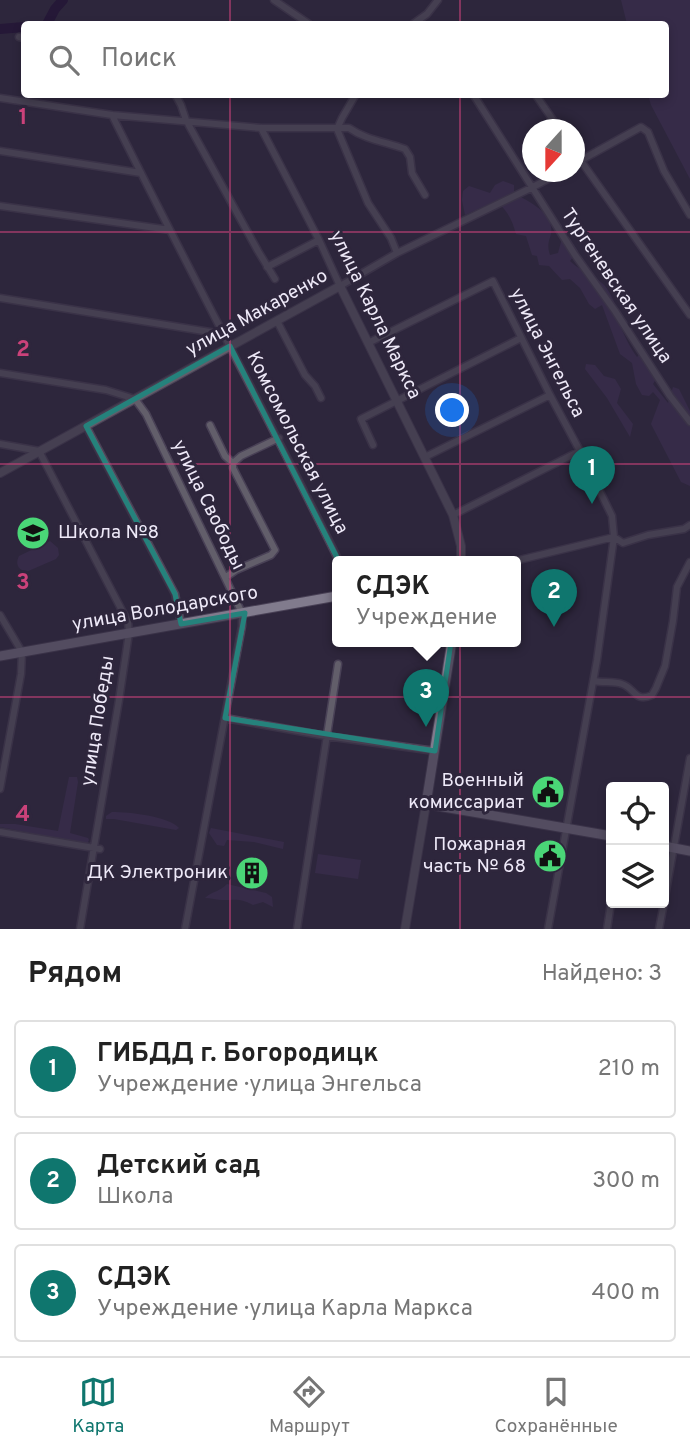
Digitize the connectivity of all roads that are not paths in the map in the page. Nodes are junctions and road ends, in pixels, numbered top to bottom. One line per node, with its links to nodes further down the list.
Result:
1 (274, 0): 3 (street)
2 (438, 0): 4 (street)
3 (305, 21)
4 (418, 21)
5 (0, 98): 10 (street)
6 (177, 98): 12 (street)
7 (354, 98): 14 (street)
8 (476, 98): 20 (street, Тургеневская улица)
9 (538, 98): 11 (street)
10 (112, 114): 12 (street); 18 (street, Комсомольская улица)
11 (552, 119)
12 (186, 120): 13 (street); 27 (street)
13 (261, 128): 14 (street); 25 (street, улица Карла Маркса)
14 (337, 129): 21 (street); 26 (street)
15 (0, 151): 18 (street)
16 (585, 158): 23 (street)
17 (585, 172): 31 (street)
18 (141, 173): 24 (street, Комсомольская улица)
19 (542, 182): 20 (street, улица Макаренко)
20 (533, 187): 26 (street, улица Макаренко); 42 (street, Тургеневская улица)
21 (425, 195)
22 (0, 206): 24 (street)
23 (690, 215)
24 (170, 230): 33 (street, Комсомольская улица)
25 (318, 240): 27 (street); 29 (street, улица Карла Маркса)
26 (397, 253): 29 (street, улица Макаренко)
27 (268, 267): 28 (street)
28 (275, 279)
29 (340, 286): 32 (street, улица Макаренко); 35 (street, улица Карла Маркса)
30 (0, 298): 33 (street)
31 (690, 315)
32 (277, 321): 36 (street, улица Макаренко); 39 (street)
33 (222, 334): 36 (street, Комсомольская улица)
34 (521, 338): 35 (street, улица Энгельса); 38 (street, улица Энгельса); 41 (street)
35 (368, 343): 41 (street, улица Карла Маркса)
36 (230, 346): 40 (street, улица Макаренко); 45 (street, Комсомольская улица)
37 (0, 373): 40 (street)
38 (550, 395): 49 (street, улица Энгельса); 50 (street)
39 (321, 398)
40 (135, 399): 44 (street, улица Макаренко); 61 (street, улица Свободы)
41 (397, 402): 47 (street); 50 (street, улица Карла Маркса)
42 (690, 422)
43 (210, 425): 51 (street)
44 (86, 426): 48 (street, улица Макаренко); 65 (street)
45 (279, 438): 51 (street); 57 (street, Комсомольская улица)
46 (0, 444): 48 (street)
47 (373, 445)
48 (39, 451): 52 (street, улица Макаренко); 66 (street, улица Победы)
49 (580, 451): 53 (street); 55 (street, улица Энгельса)
50 (425, 457): 53 (street, улица Карла Маркса)
51 (233, 463): 61 (street)
52 (0, 473)
53 (453, 514): 58 (street, улица Карла Маркса)
54 (687, 527): 55 (street); 56 (street)
55 (614, 537): 59 (street); 71 (street, улица Энгельса)
56 (690, 537)
57 (337, 556)
58 (461, 556)
59 (521, 560)
60 (690, 562): 71 (street)
61 (226, 577): 63 (street, улица Свободы)
62 (332, 597): 63 (main road, улица Володарского)
63 (242, 613): 65 (main road, улица Володарского); 72 (street)
64 (0, 615): 68 (street)
65 (181, 624): 66 (main road, улица Володарского)
66 (129, 633): 68 (main road, улица Володарского); 83 (street, улица Победы)
67 (451, 647): 74 (main road)
68 (22, 652): 69 (main road, улица Володарского); 76 (street)
69 (0, 656)
70 (338, 664): 73 (street)
71 (594, 681): 78 (street, улица Энгельса)
72 (225, 718): 73 (street); 88 (street)
73 (326, 736): 74 (street); 89 (street)
74 (435, 751): 77 (main road)
75 (690, 758): 81 (street)
76 (0, 789)
77 (426, 804): 78 (main road); 90 (street)
78 (567, 828): 80 (main road); 91 (street, улица Энгельса)
79 (0, 832): 83 (street)
80 (606, 835)
81 (668, 845)
82 (669, 847): 84 (main road)
83 (97, 849): 87 (street, улица Победы)
84 (690, 850)
85 (610, 908): 92 (street)
86 (663, 908): 93 (street)
87 (80, 929)
88 (185, 929)
89 (297, 929)
90 (405, 929)
91 (548, 929)
92 (607, 929)
93 (659, 929)

